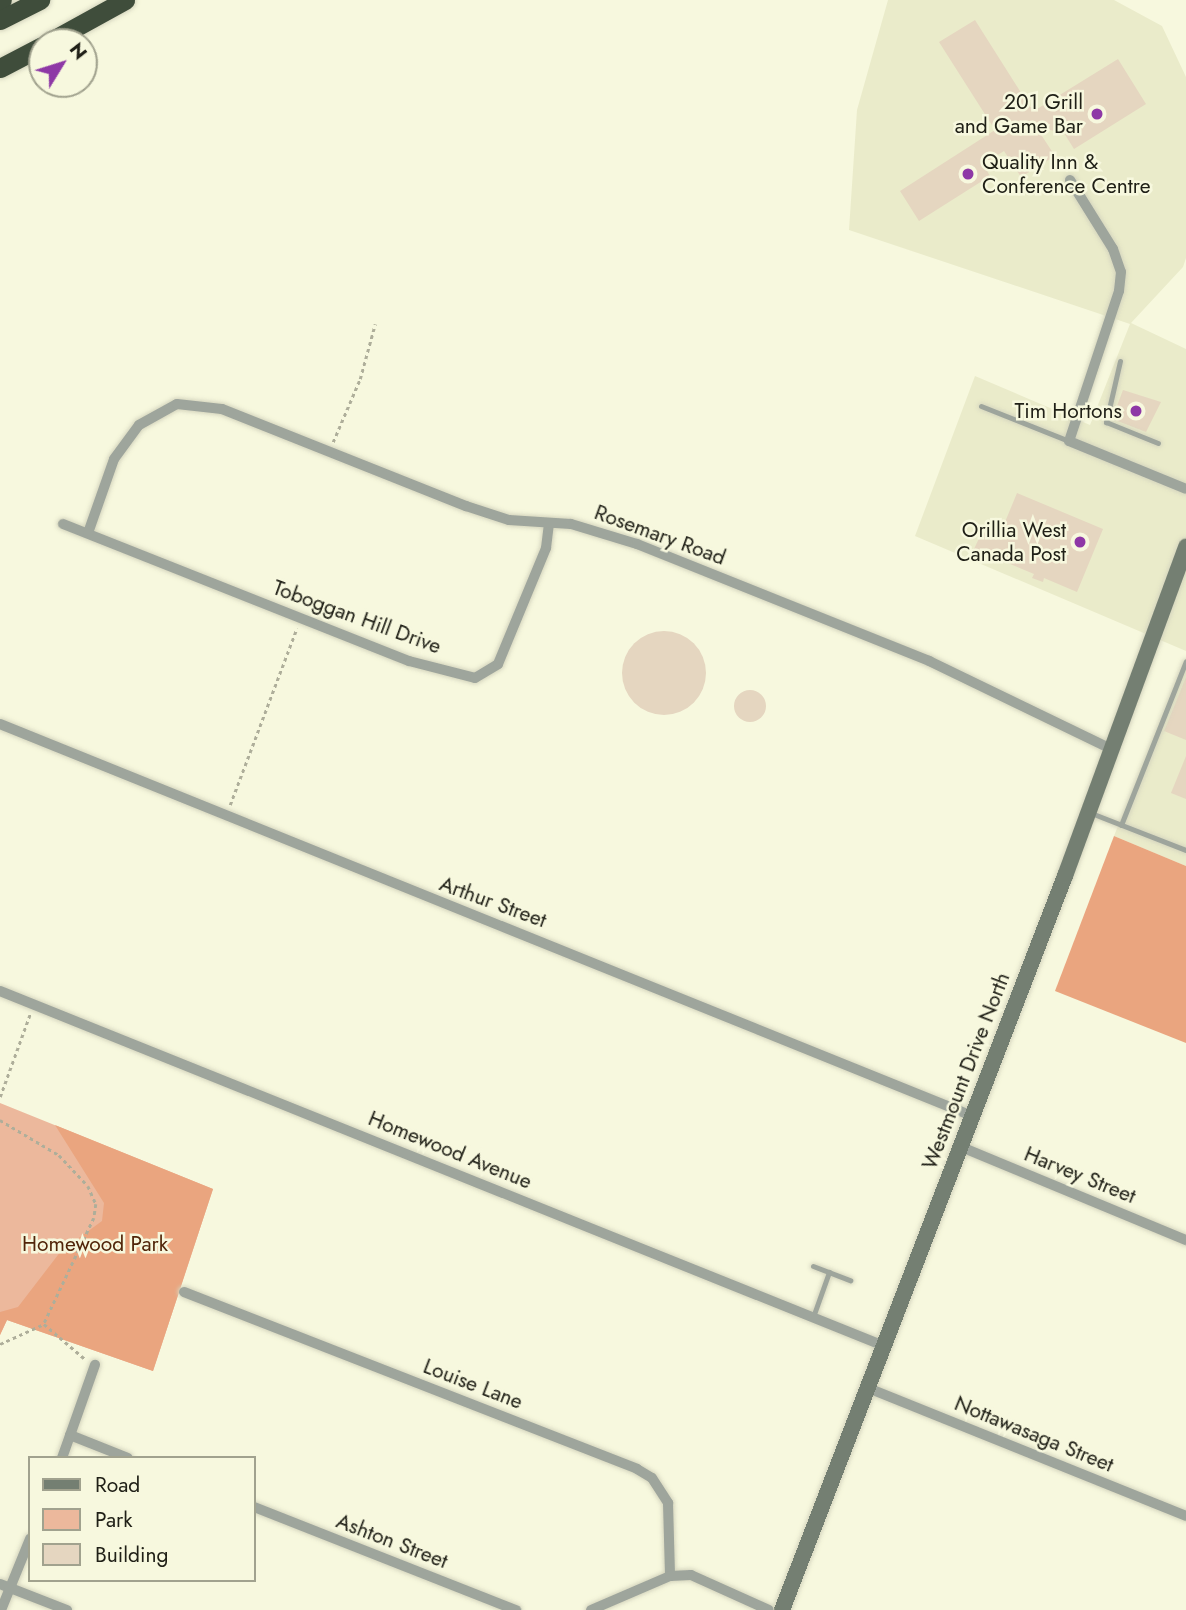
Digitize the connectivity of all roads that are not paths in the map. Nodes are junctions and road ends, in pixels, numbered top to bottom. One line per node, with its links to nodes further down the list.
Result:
1 (40, 0): 3 (highway)
2 (115, 3): 4 (highway)
3 (0, 20)
4 (72, 28)
5 (28, 53): 6 (highway)
6 (0, 68)
7 (1070, 180): 10 (street)
8 (1120, 361): 11 (lane)
9 (981, 406): 10 (lane)
10 (1069, 441): 12 (street)
11 (1158, 443)
12 (1186, 489)
13 (63, 524): 15 (street, Toboggan Hill Drive)
14 (549, 524): 15 (street, Rosemary Road); 15 (street, Toboggan Hill Drive); 19 (street, Rosemary Road)
15 (88, 533)
16 (1186, 547): 19 (street, Westmount Drive North)
17 (1186, 661): 21 (lane)
18 (0, 724): 24 (street, Arthur Street)
19 (1111, 749): 20 (street, Westmount Drive North)
20 (1088, 812): 21 (lane); 24 (street, Westmount Drive North)
21 (1121, 825): 22 (lane)
22 (1186, 850)
23 (0, 991): 31 (street, Homewood Avenue)
24 (972, 1116): 25 (street, Westmount Drive North)
25 (959, 1146): 26 (street, Harvey Street); 32 (street, Westmount Drive North)
26 (1186, 1240)
27 (813, 1266): 28 (lane)
28 (829, 1272): 29 (lane); 31 (lane)
29 (850, 1280)
30 (184, 1292): 41 (street, Louise Lane)
31 (813, 1317): 32 (street, Homewood Avenue)
32 (884, 1346): 34 (street, Westmount Drive North)
33 (95, 1365): 35 (street)
34 (868, 1388): 39 (street, Nottawasaga Street); 48 (street, Westmount Drive North)
35 (71, 1435): 36 (street); 37 (street)
36 (63, 1456)
37 (123, 1456)
38 (256, 1508): 45 (street, Ashton Street)
39 (1186, 1516)
40 (28, 1543): 42 (street)
41 (670, 1576): 46 (street); 47 (street)
42 (5, 1586): 43 (street); 44 (street)
43 (1, 1610)
44 (67, 1610)
45 (516, 1610)
46 (591, 1610)
47 (769, 1610)
48 (782, 1610)

